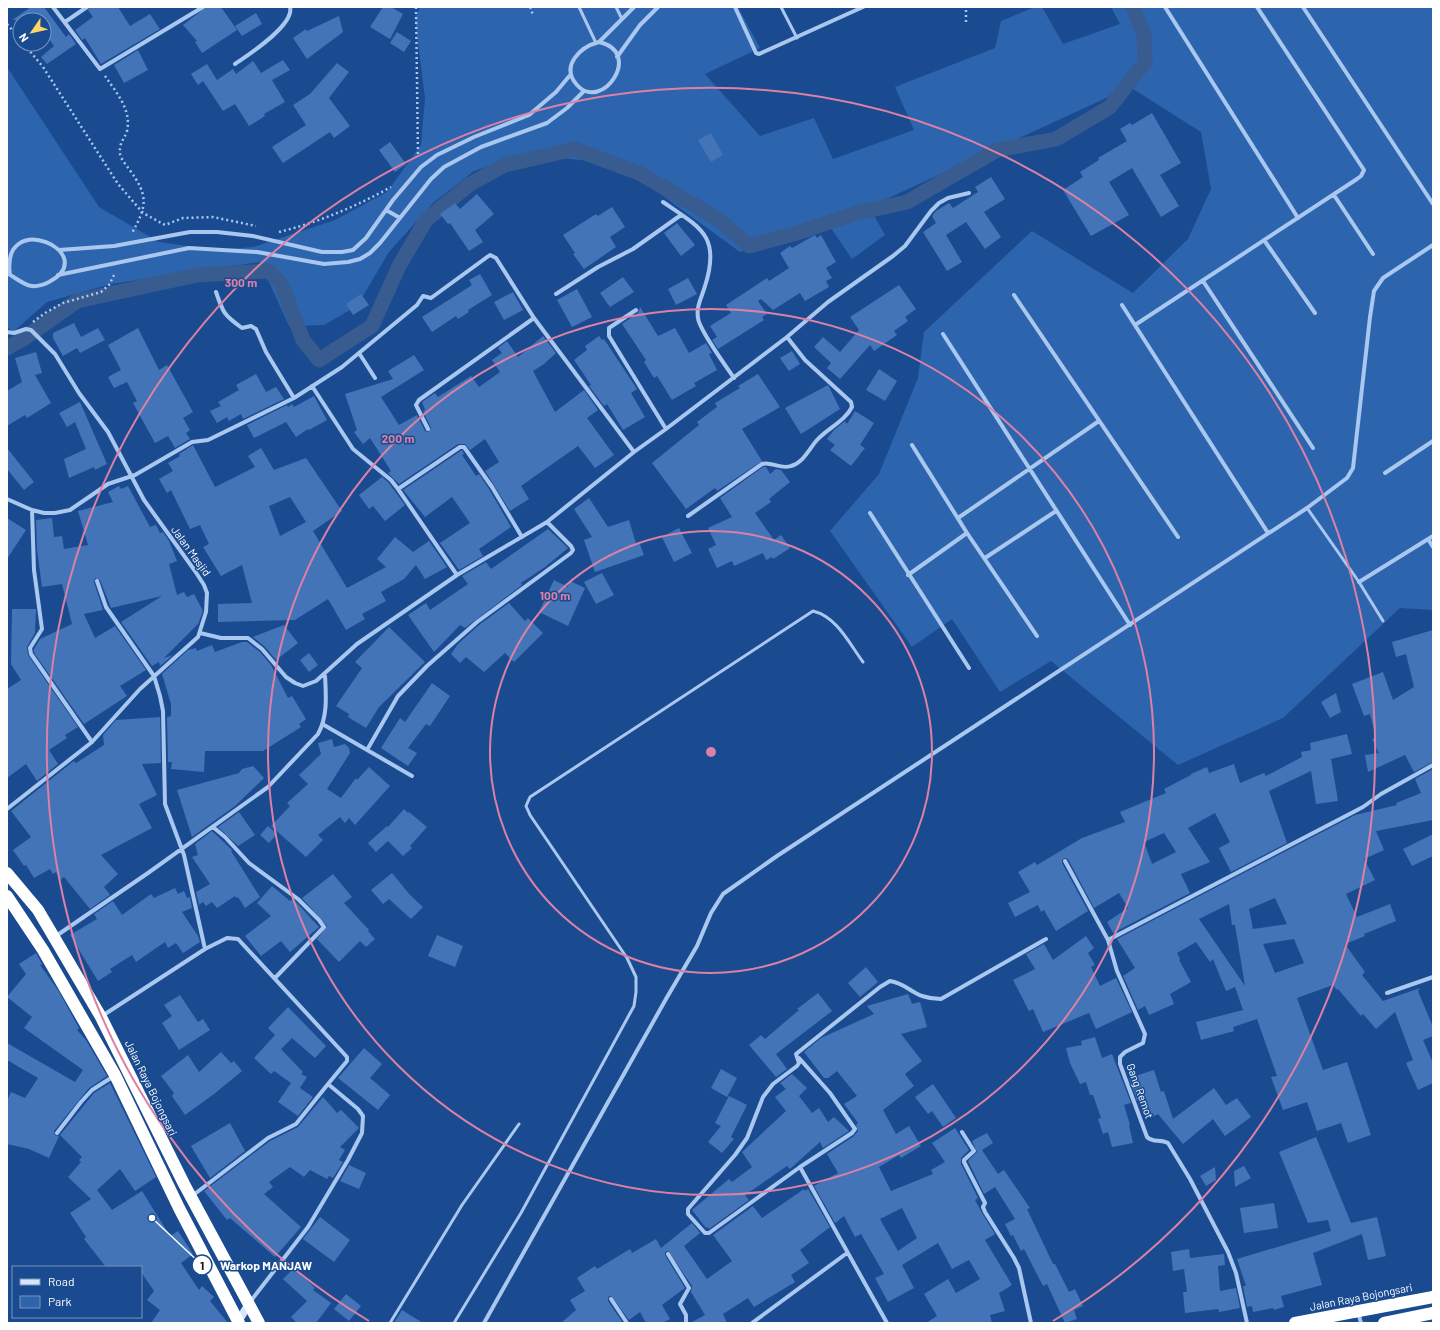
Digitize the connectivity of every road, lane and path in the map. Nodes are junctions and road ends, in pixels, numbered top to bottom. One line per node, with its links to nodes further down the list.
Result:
1 (52, 7): 20 (street)
2 (87, 7): 20 (street)
3 (203, 7): 27 (street)
4 (290, 7): 26 (street)
5 (416, 7): 31 (path)
6 (530, 7): 18 (path)
7 (579, 7): 23 (lane)
8 (616, 7): 19 (lane)
9 (634, 7): 19 (street)
10 (658, 7): 25 (street)
11 (735, 7): 22 (street)
12 (781, 7): 22 (lane)
13 (863, 7): 22 (street)
14 (966, 7): 21 (path)
15 (1164, 7): 40 (street)
16 (1257, 7): 34 (street)
17 (1303, 7): 36 (street)
18 (534, 15)
19 (622, 19): 23 (street)
20 (65, 22): 27 (street)
21 (966, 22)
22 (797, 38)
23 (597, 42): 25 (street); 28 (street)
24 (31, 52): 41 (path)
25 (618, 57): 29 (street)
26 (235, 64)
27 (100, 69): 30 (path)
28 (571, 74): 29 (street); 37 (street)
29 (584, 90): 39 (street)
30 (121, 141)
31 (416, 161)
32 (392, 186): 42 (path)
33 (969, 192): 60 (street)
34 (1334, 195): 40 (street); 46 (street)
35 (662, 202): 38 (street)
36 (1433, 204)
37 (386, 210): 39 (street); 45 (street)
38 (681, 215): 51 (street); 63 (street)
39 (400, 218): 48 (street)
40 (1298, 218): 43 (street)
41 (262, 229)
42 (272, 234)
43 (1264, 240): 49 (street); 55 (street)
44 (1433, 244): 78 (street)
45 (59, 250): 47 (street); 48 (street)
46 (1373, 254)
47 (9, 274): 48 (street)
48 (58, 275)
49 (1203, 281): 57 (street); 71 (street)
50 (216, 292): 65 (street)
51 (556, 294)
52 (1014, 295): 66 (street)
53 (1122, 305): 57 (street)
54 (636, 310): 68 (street)
55 (1314, 313)
56 (534, 318): 61 (street); 67 (street); 72 (street)
57 (1135, 325): 86 (street)
58 (7, 332): 75 (street, Jalan Masjid)
59 (943, 334): 73 (street)
60 (787, 337): 63 (street); 82 (street)
61 (359, 353): 62 (street); 64 (street)
62 (375, 378)
63 (734, 378): 68 (street)
64 (312, 386): 65 (street); 76 (street)
65 (294, 398): 75 (street)
66 (1099, 421): 73 (street); 89 (street)
67 (428, 429)
68 (666, 429): 72 (street)
69 (1433, 441): 74 (street)
70 (912, 445): 83 (street)
71 (1313, 448)
72 (634, 452): 84 (street)
73 (1030, 469): 80 (street); 83 (street)
74 (1385, 473)
75 (130, 476): 79 (street); 99 (street, Jalan Masjid)
76 (398, 489): 88 (street); 93 (street)
77 (7, 499): 79 (street)
78 (1307, 508): 86 (street); 96 (lane)
79 (32, 510): 106 (street)
80 (1056, 511): 92 (street); 98 (street)
81 (870, 514): 94 (street)
82 (688, 516)
83 (958, 518): 85 (street)
84 (547, 522): 88 (street); 107 (street)
85 (967, 533): 92 (street); 94 (street)
86 (1268, 533): 98 (street)
87 (1433, 536): 90 (street)
88 (522, 537): 93 (street)
89 (1178, 537)
90 (1428, 539): 91 (street); 96 (street)
91 (1433, 547)
92 (985, 558): 100 (street)
93 (457, 575): 103 (street)
94 (908, 575): 102 (street)
95 (97, 581): 104 (street)
96 (1359, 582): 97 (lane)
97 (1383, 621)
98 (1130, 626): 143 (street)
99 (200, 633): 103 (street); 104 (street, Jalan Masjid)
100 (1037, 636)
101 (863, 662): 142 (lane)
102 (969, 668)
103 (325, 675): 105 (street)
104 (154, 676): 106 (street, Jalan Masjid); 112 (street)
105 (324, 724): 107 (street); 111 (street)
106 (92, 742): 110 (street, Jalan Masjid)
107 (367, 750): 109 (street)
108 (1433, 765): 118 (street)
109 (412, 776)
110 (7, 809)
111 (213, 827): 112 (street); 121 (street)
112 (182, 848): 116 (street); 119 (street)
113 (1065, 861): 118 (street, Gang Remot)
114 (7, 872): 116 (highway, Jalan Raya Bojongsari)
115 (7, 896): 125 (highway)
116 (54, 938): 123 (highway, Jalan Raya Bojongsari)
117 (1046, 939): 124 (street)
118 (1108, 940): 149 (street, Gang Remot)
119 (205, 949): 121 (street); 123 (street)
120 (1433, 976): 122 (street)
121 (275, 978): 126 (street)
122 (1388, 993)
123 (101, 1017): 131 (highway, Jalan Raya Bojongsari)
124 (796, 1054): 130 (street); 130 (street)
125 (115, 1075): 129 (street); 139 (highway)
126 (328, 1084): 131 (street); 136 (street)
127 (519, 1124): 141 (lane)
128 (962, 1132): 148 (street)
129 (56, 1133)
130 (800, 1167): 132 (street)
131 (191, 1197): 136 (highway, Jalan Raya Bojongsari)
132 (847, 1253): 146 (street); 147 (street)
133 (668, 1254): 145 (street)
134 (1433, 1297): 138 (highway, Jalan Raya Bojongsari)
135 (611, 1299): 144 (street)
136 (249, 1304): 139 (main road); 140 (highway, Jalan Raya Bojongsari)
137 (1433, 1313): 151 (highway)
138 (1360, 1317): 150 (highway, Jalan Raya Bojongsari)
139 (238, 1322)
140 (259, 1323)
141 (390, 1323)
142 (454, 1323)
143 (484, 1323)
144 (627, 1323)
145 (686, 1323)
146 (752, 1323)
147 (887, 1323)
148 (1030, 1323)
149 (1247, 1323)
150 (1295, 1323)
151 (1384, 1323)

